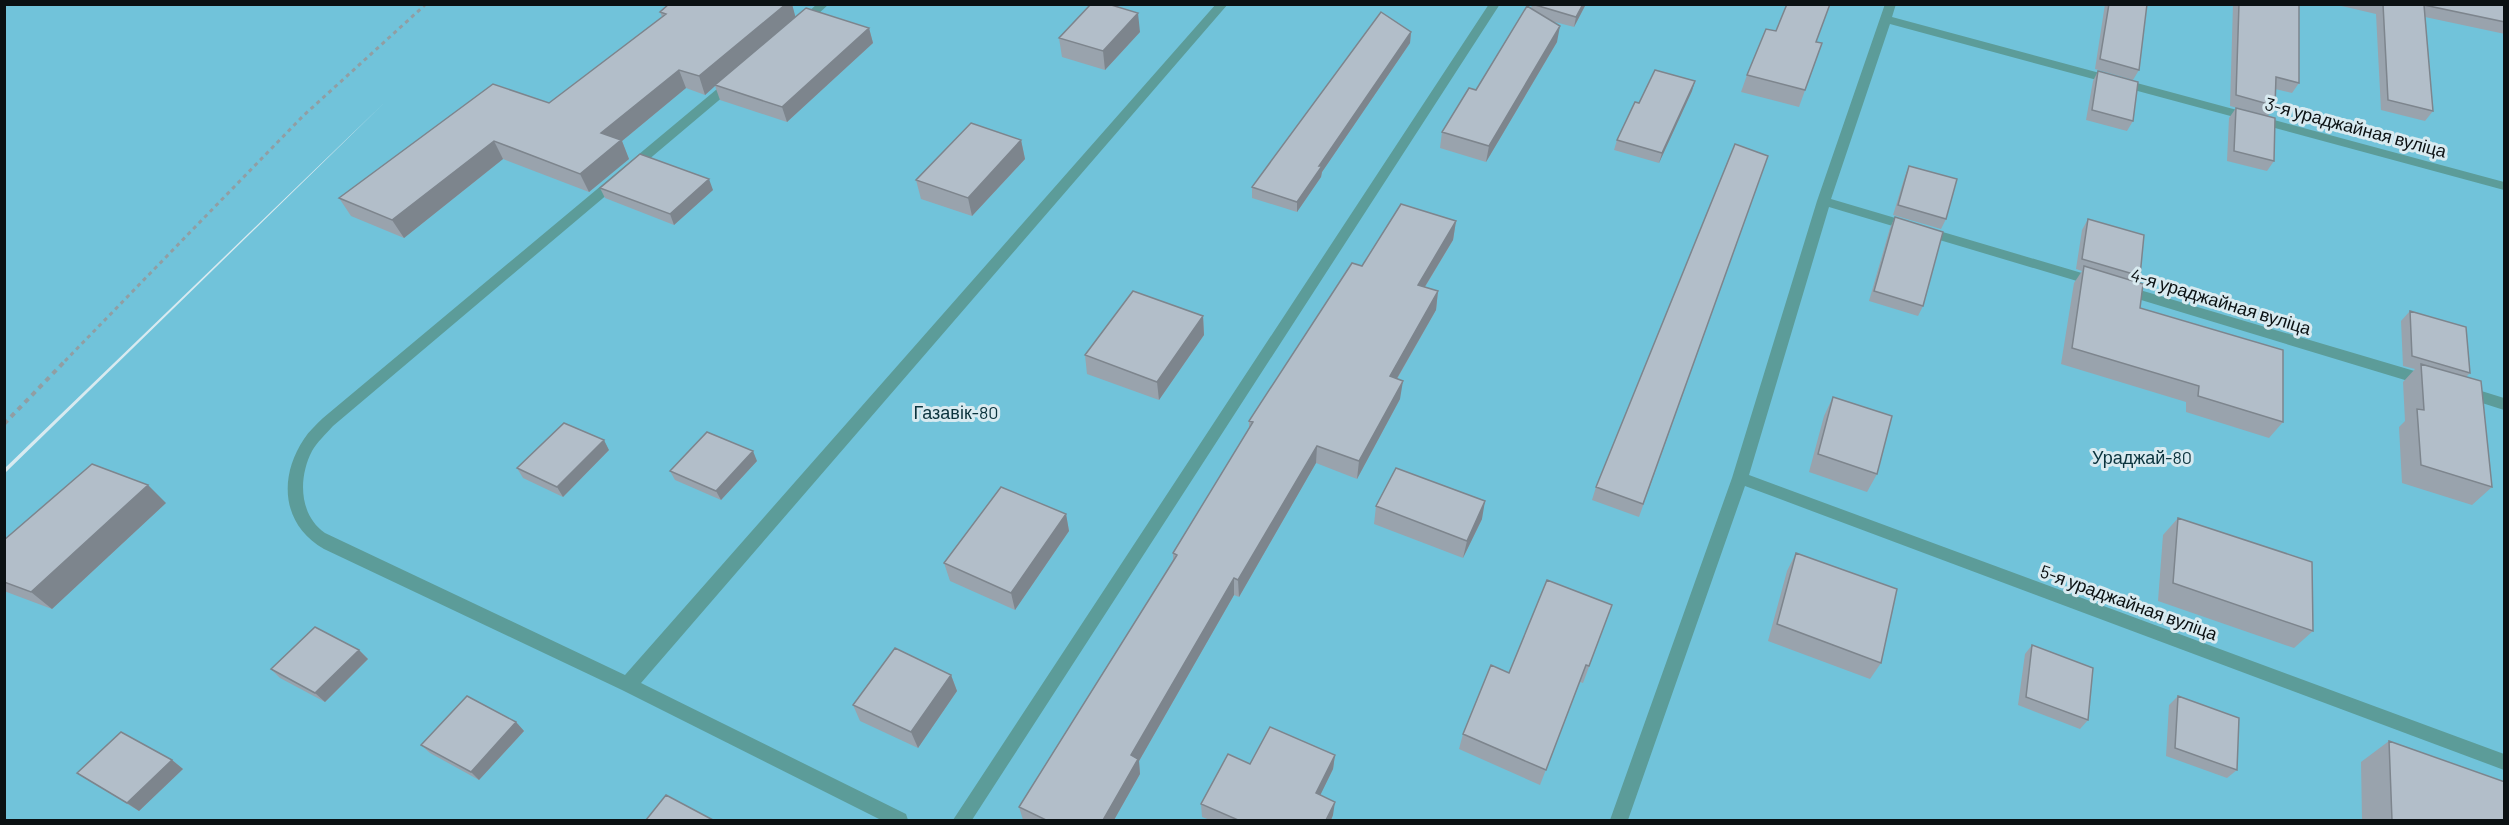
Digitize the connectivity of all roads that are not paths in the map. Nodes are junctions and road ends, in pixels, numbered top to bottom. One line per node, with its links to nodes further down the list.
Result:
1 (824, 4): 5 (lane)
2 (1223, 4): 11 (lane)
3 (1495, 4): 14 (lane)
4 (1888, 12): 7 (lane, 3-я ураджайная вуліца); 8 (lane)
5 (788, 35)
6 (743, 73): 11 (lane)
7 (2505, 186)
8 (1824, 201): 9 (lane, 4-я ураджайная вуліца); 10 (lane)
9 (2505, 404)
10 (1740, 478): 12 (lane, 5-я ураджайная вуліца); 15 (lane)
11 (628, 685): 13 (lane)
12 (2505, 762)
13 (899, 820)
14 (962, 820)
15 (1619, 820)

